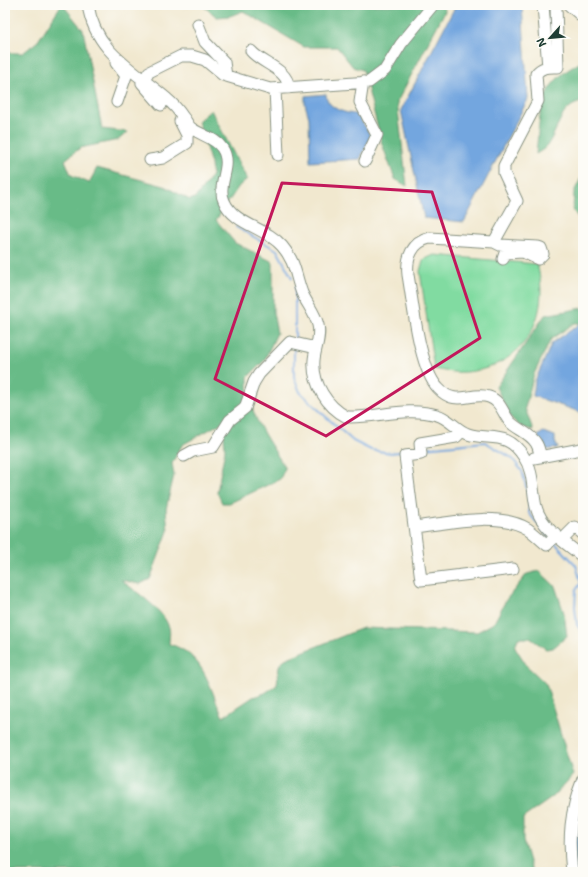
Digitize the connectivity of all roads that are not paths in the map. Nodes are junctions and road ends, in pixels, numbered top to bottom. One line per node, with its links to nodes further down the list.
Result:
1 (88, 5): 9 (street)
2 (433, 5): 13 (street)
3 (543, 5): 10 (street)
4 (557, 5): 10 (street)
5 (569, 5): 6 (street)
6 (583, 17)
7 (198, 24): 12 (street)
8 (251, 51): 14 (street)
9 (113, 55): 11 (street); 16 (street)
10 (548, 67): 21 (street)
11 (147, 76): 12 (street); 17 (street)
12 (226, 76): 15 (street)
13 (363, 82): 14 (street); 20 (street)
14 (289, 88): 15 (street)
15 (275, 89): 18 (street)
16 (117, 102)
17 (166, 104): 19 (street); 23 (street)
18 (278, 155)
19 (150, 160)
20 (365, 161)
21 (494, 242): 22 (street); 27 (street)
22 (503, 258)
23 (316, 348): 24 (street); 26 (street)
24 (462, 431): 28 (street); 29 (street)
25 (581, 449): 27 (street)
26 (184, 456)
27 (540, 457): 28 (street)
28 (526, 460): 31 (street)
29 (416, 527): 31 (street); 33 (street)
30 (583, 534): 31 (street)
31 (559, 537): 32 (street)
32 (583, 557)
33 (513, 569)
34 (583, 779): 35 (street)
35 (579, 801): 36 (street)
36 (572, 872)

